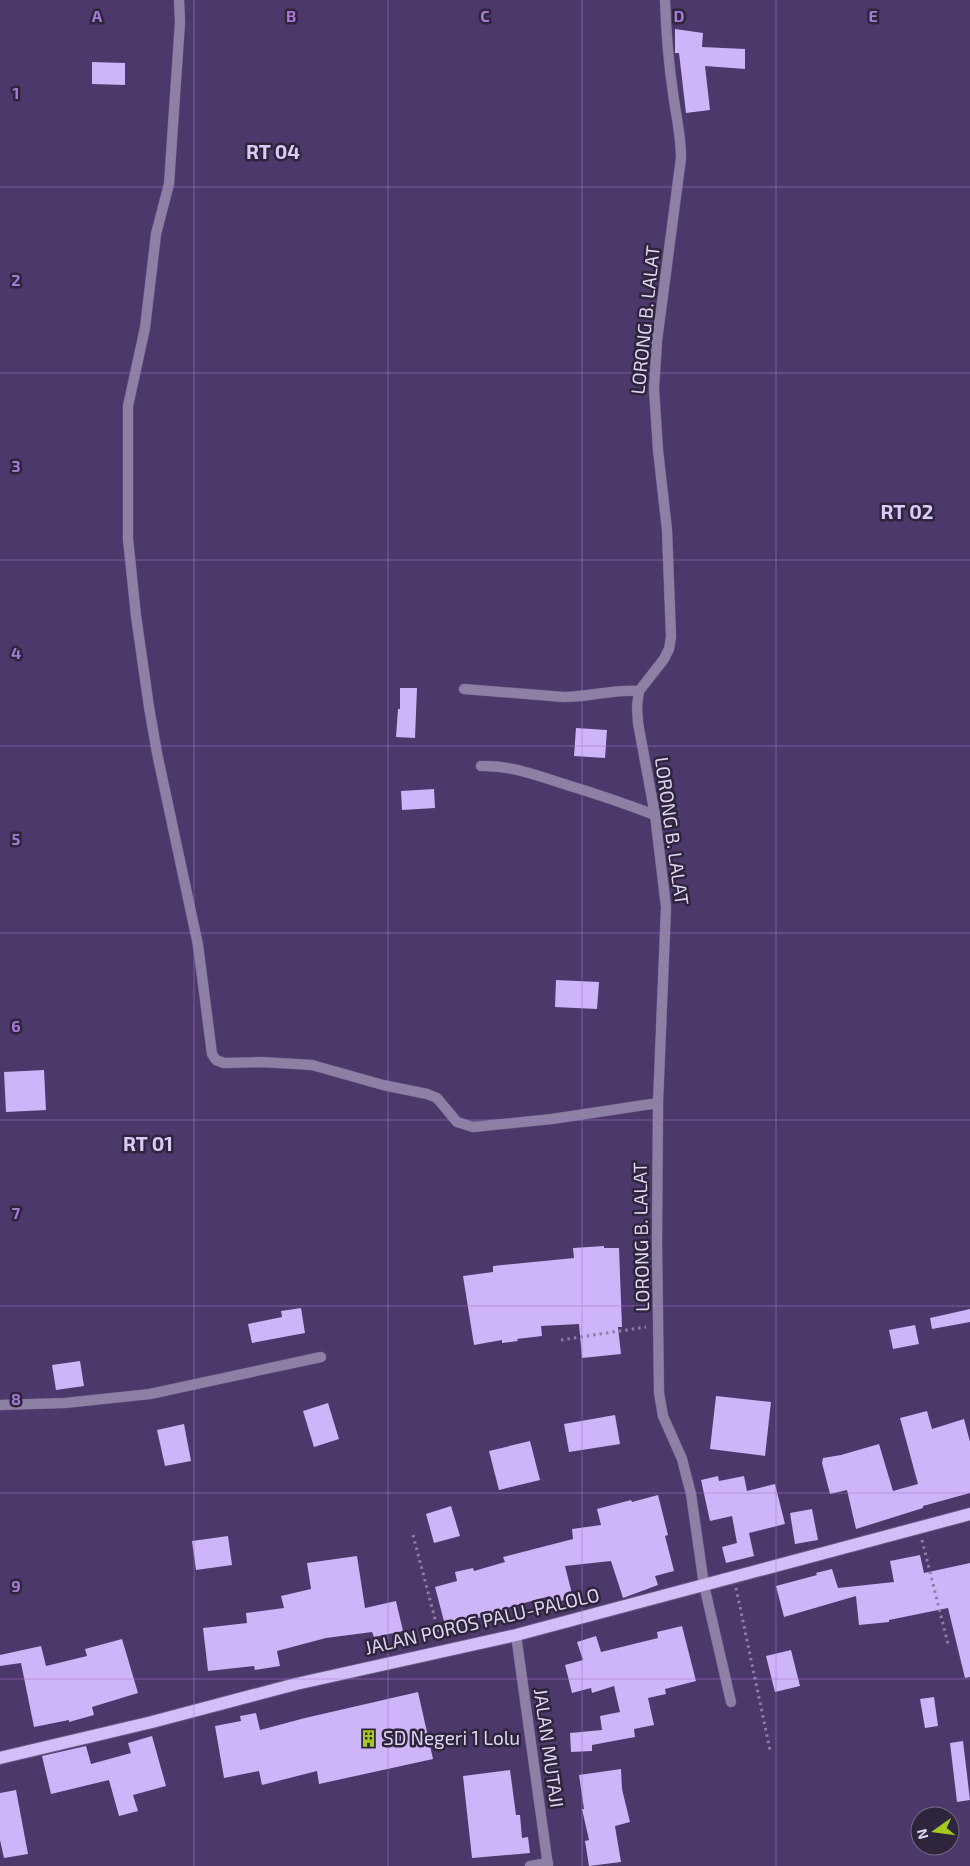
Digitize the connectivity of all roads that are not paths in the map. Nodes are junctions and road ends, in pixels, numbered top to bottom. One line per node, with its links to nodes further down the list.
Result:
1 (179, 0): 7 (street)
2 (665, 0): 4 (street, LORONG B. LALAT)
3 (464, 689): 4 (street)
4 (638, 691): 6 (street, LORONG B. LALAT)
5 (481, 766): 6 (street)
6 (655, 815): 7 (street, LORONG B. LALAT)
7 (658, 1103): 11 (street, LORONG B. LALAT)
8 (321, 1357): 9 (street)
9 (0, 1405)
10 (970, 1514): 11 (main road, JALAN POROS PALU-PALOLO)
11 (704, 1585): 12 (main road, JALAN POROS PALU-PALOLO); 13 (street, LORONG B. LALAT)
12 (516, 1635): 14 (main road, JALAN POROS PALU-PALOLO); 15 (street, JALAN MUTAJI)
13 (731, 1702)
14 (0, 1758)
15 (548, 1865): 16 (street)
16 (530, 1866)

